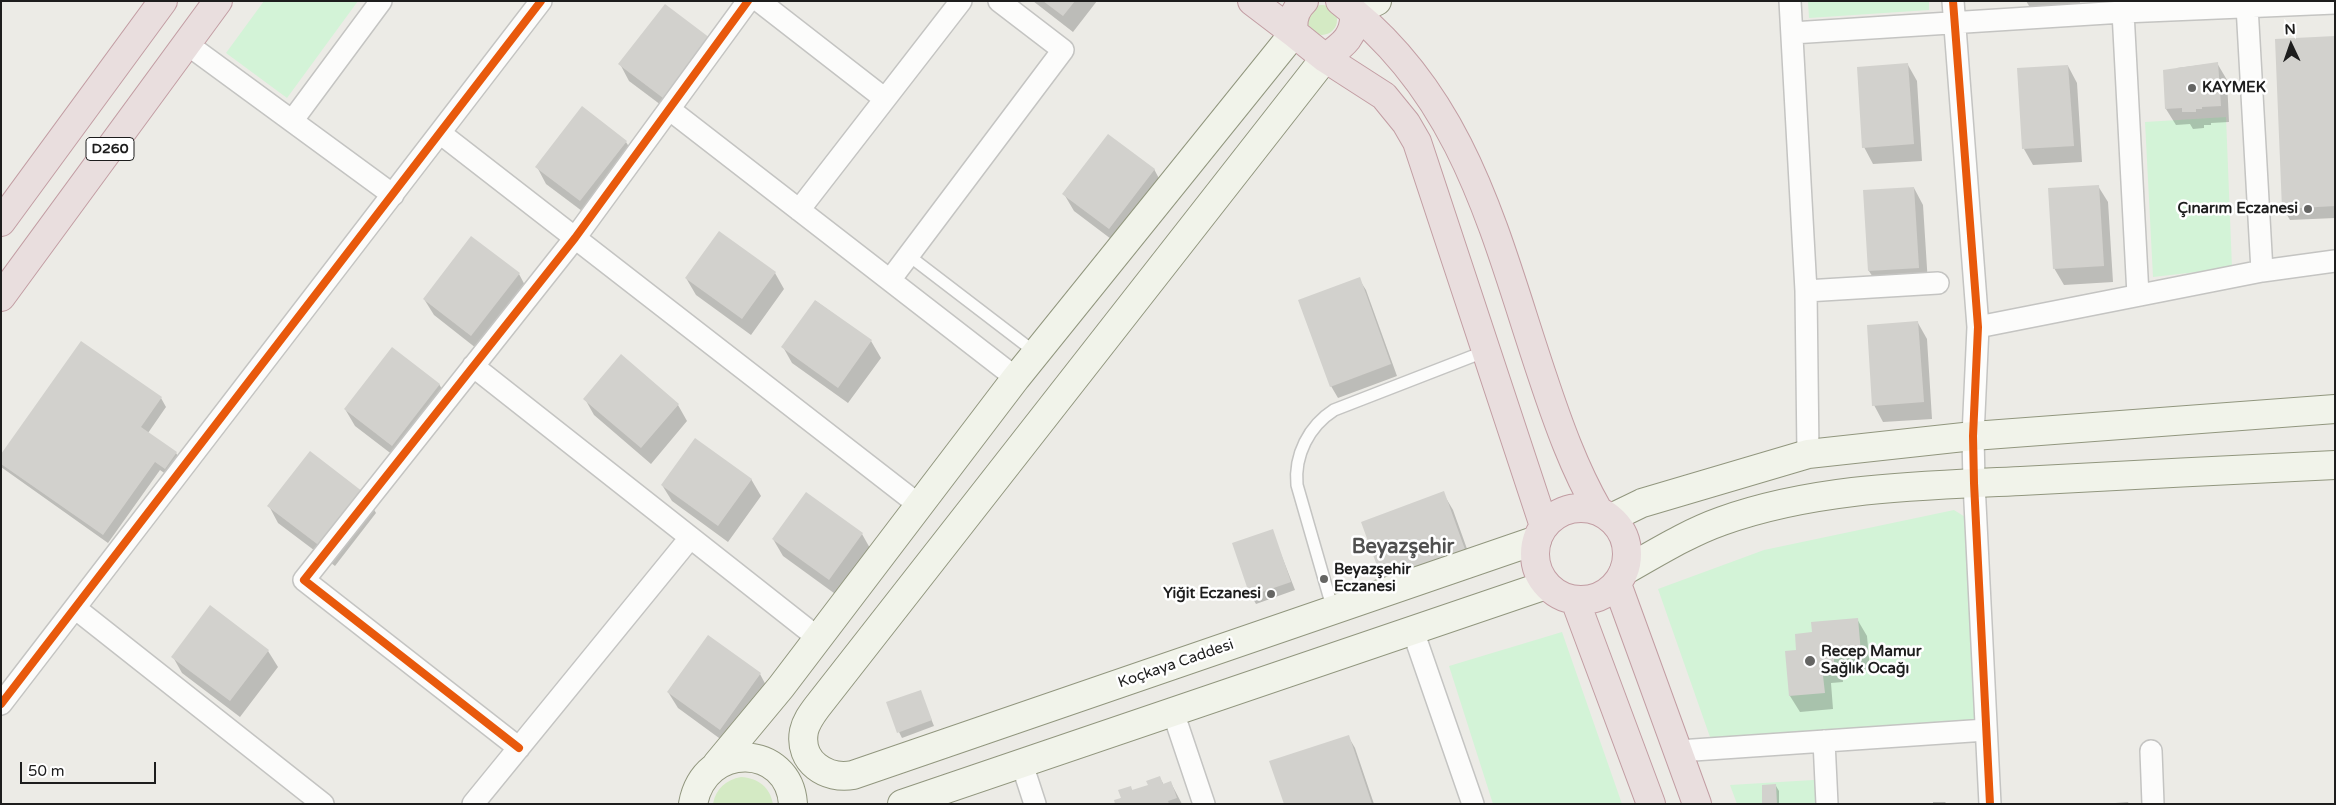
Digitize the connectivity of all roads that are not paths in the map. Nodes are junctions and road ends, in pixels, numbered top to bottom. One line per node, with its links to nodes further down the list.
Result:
1 (162, 1): 28 (highway, D260)
2 (218, 1): 20 (highway, D260)
3 (381, 1): 24 (street)
4 (541, 1): 25 (street)
5 (748, 1): 23 (street)
6 (759, 1): 22 (street)
7 (961, 1): 22 (street)
8 (999, 1): 30 (street)
9 (1252, 1): 18 (highway)
10 (1304, 1): 18 (highway)
11 (1790, 1): 19 (street)
12 (1953, 1): 17 (street)
13 (2335, 3): 15 (street)
14 (1357, 5): 21 (highway); 50 (highway)
15 (2247, 6): 16 (street); 32 (street)
16 (2123, 12): 17 (street); 36 (street)
17 (1955, 22): 19 (street); 38 (street)
18 (1294, 33): 21 (highway); 40 (main road)
19 (1792, 33): 35 (street)
20 (187, 44): 24 (street); 37 (highway, D260)
21 (1325, 58): 39 (highway); 69 (main road)
22 (885, 99): 27 (street)
23 (669, 109): 27 (street); 29 (street)
24 (292, 121): 26 (street)
25 (440, 133): 26 (street); 29 (street)
26 (393, 195): 56 (street)
27 (799, 210): 33 (street)
28 (1, 222)
29 (575, 238): 41 (street); 49 (street)
30 (908, 255): 33 (street); 40 (lane)
31 (2335, 261): 32 (street)
32 (2262, 272): 36 (street)
33 (890, 280): 42 (street)
34 (1938, 283): 35 (street)
35 (1806, 291): 45 (street)
36 (2138, 295): 38 (street)
37 (1, 297)
38 (1978, 327): 44 (street)
39 (1486, 351): 51 (highway); 57 (lane)
40 (1036, 353): 42 (main road)
41 (473, 366): 52 (street); 64 (street)
42 (1016, 378): 49 (main road)
43 (2335, 409): 44 (main road)
44 (1973, 436): 45 (main road); 47 (street)
45 (1808, 454): 48 (main road); 50 (main road)
46 (2335, 465): 47 (main road)
47 (1974, 483): 48 (main road); 62 (street)
48 (1810, 498): 53 (main road)
49 (919, 505): 59 (main road)
50 (1604, 514): 51 (highway); 53 (highway)
51 (1540, 533): 54 (highway); 57 (main road, Koçkaya Caddesi)
52 (690, 538): 59 (street); 64 (street)
53 (1621, 578): 55 (highway); 65 (highway)
54 (1546, 585): 55 (highway); 58 (main road)
55 (1575, 600): 78 (highway)
56 (75, 608): 60 (street); 72 (street)
57 (1333, 610): 69 (main road, Koçkaya Caddesi)
58 (1413, 631): 61 (main road); 77 (street)
59 (818, 638): 67 (main road)
60 (1, 704)
61 (1173, 712): 68 (main road); 76 (street)
62 (1986, 730): 63 (street); 81 (street)
63 (1824, 741): 65 (street); 80 (street)
64 (519, 748): 73 (street)
65 (1679, 751): 79 (highway)
66 (2151, 751): 82 (street)
67 (717, 764): 70 (main road); 71 (main road)
68 (1022, 764): 74 (main road); 75 (street)
69 (816, 767): 70 (main road)
70 (789, 792)
71 (691, 800)
72 (323, 804)
73 (473, 804)
74 (902, 804)
75 (1036, 804)
76 (1204, 804)
77 (1473, 804)
78 (1651, 804)
79 (1698, 804)
80 (1827, 804)
81 (1990, 804)
82 (2154, 804)

